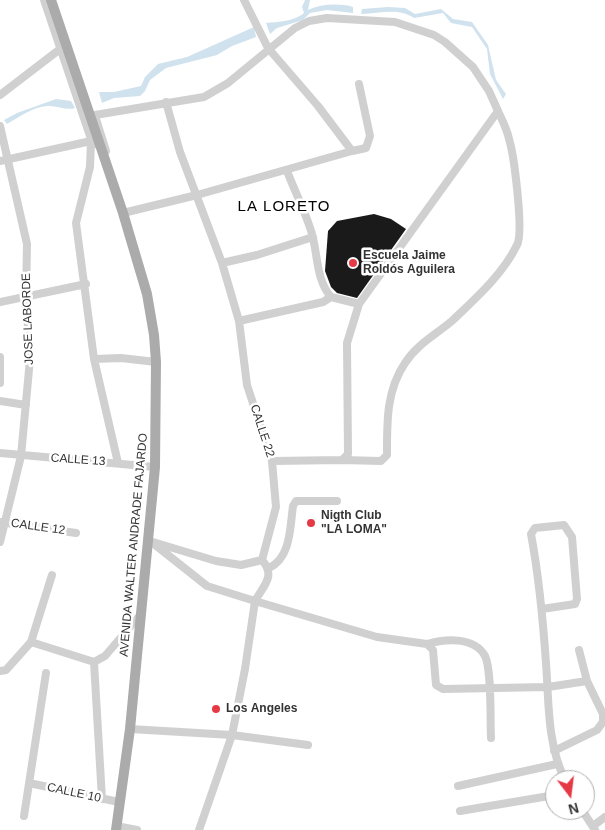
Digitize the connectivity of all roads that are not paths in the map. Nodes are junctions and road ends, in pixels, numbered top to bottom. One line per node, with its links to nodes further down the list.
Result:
1 (44, 0): 6 (street, AVENIDA WALTER ANDRADE FAJARDO)
2 (51, 0): 19 (main road, AVENIDA WALTER ANDRADE FAJARDO)
3 (56, 0): 5 (street, AVENIDA WALTER ANDRADE FAJARDO)
4 (244, 0): 7 (street)
5 (70, 44): 6 (street); 12 (street, AVENIDA WALTER ANDRADE FAJARDO)
6 (60, 48): 9 (street); 14 (street, AVENIDA WALTER ANDRADE FAJARDO)
7 (268, 48): 10 (street); 11 (street); 15 (street)
8 (359, 84): 15 (street)
9 (0, 95)
10 (166, 102): 12 (street); 20 (street, CALLE 22)
11 (498, 111): 28 (street); 38 (street)
12 (95, 115): 19 (street, AVENIDA WALTER ANDRADE FAJARDO)
13 (0, 126): 16 (street, JOSE LABORDE)
14 (92, 142): 16 (street); 19 (street, AVENIDA WALTER ANDRADE FAJARDO); 24 (street)
15 (352, 152): 18 (street)
16 (9, 159): 17 (street); 25 (street, JOSE LABORDE)
17 (0, 161)
18 (288, 171): 20 (street); 22 (street)
19 (111, 177): 21 (main road, AVENIDA WALTER ANDRADE FAJARDO)
20 (197, 195): 21 (street); 23 (street, CALLE 22)
21 (123, 213): 32 (main road, AVENIDA WALTER ANDRADE FAJARDO)
22 (313, 237): 23 (street); 26 (street)
23 (222, 264): 29 (street, CALLE 22)
24 (86, 284): 25 (street); 31 (street)
25 (26, 297): 27 (street); 35 (street, JOSE LABORDE)
26 (332, 297): 28 (street); 29 (street)
27 (0, 302)
28 (359, 304): 38 (street)
29 (238, 322): 39 (street, CALLE 22)
30 (0, 357): 33 (street)
31 (94, 359): 32 (street); 40 (street)
32 (156, 362): 41 (main road, AVENIDA WALTER ANDRADE FAJARDO)
33 (0, 383)
34 (0, 401): 35 (street)
35 (26, 405): 37 (street, JOSE LABORDE)
36 (0, 453): 37 (street, CALLE 13)
37 (21, 456): 40 (street, CALLE 13); 43 (street, JOSE LABORDE)
38 (342, 460): 39 (street)
39 (272, 461): 47 (street, CALLE 22)
40 (118, 463): 41 (street, CALLE 13)
41 (155, 468): 45 (main road, AVENIDA WALTER ANDRADE FAJARDO)
42 (337, 501): 48 (street)
43 (2, 522): 44 (street, CALLE 12); 46 (street, JOSE LABORDE)
44 (76, 533)
45 (149, 540): 47 (street); 50 (street); 52 (main road, AVENIDA WALTER ANDRADE FAJARDO)
46 (0, 542)
47 (262, 560): 48 (street)
48 (269, 568): 50 (street)
49 (52, 575): 53 (street)
50 (255, 601): 54 (street); 63 (street)
51 (542, 609): 51 (street); 60 (street)
52 (142, 612): 56 (street); 62 (main road, AVENIDA WALTER ANDRADE FAJARDO)
53 (31, 642): 56 (street); 57 (street)
54 (427, 644): 61 (street); 61 (street)
55 (579, 650): 59 (street)
56 (94, 662): 72 (street)
57 (0, 671)
58 (46, 673): 69 (street)
59 (587, 681): 60 (street); 66 (street)
60 (548, 687): 61 (street); 66 (street)
61 (489, 689): 64 (street)
62 (130, 729): 63 (street); 73 (main road, AVENIDA WALTER ANDRADE FAJARDO)
63 (232, 735): 65 (street); 80 (street)
64 (491, 738)
65 (308, 745)
66 (554, 751): 67 (street)
67 (557, 764): 68 (street); 70 (street)
68 (560, 770)
69 (29, 783): 72 (street, CALLE 10); 75 (street)
70 (458, 786)
71 (545, 797): 74 (street)
72 (102, 799): 73 (street, CALLE 10)
73 (119, 802): 77 (main road, AVENIDA WALTER ANDRADE FAJARDO)
74 (460, 811)
75 (24, 816)
76 (605, 817): 78 (street)
77 (116, 828): 79 (street)
78 (594, 828)
79 (138, 830)
80 (199, 830)

